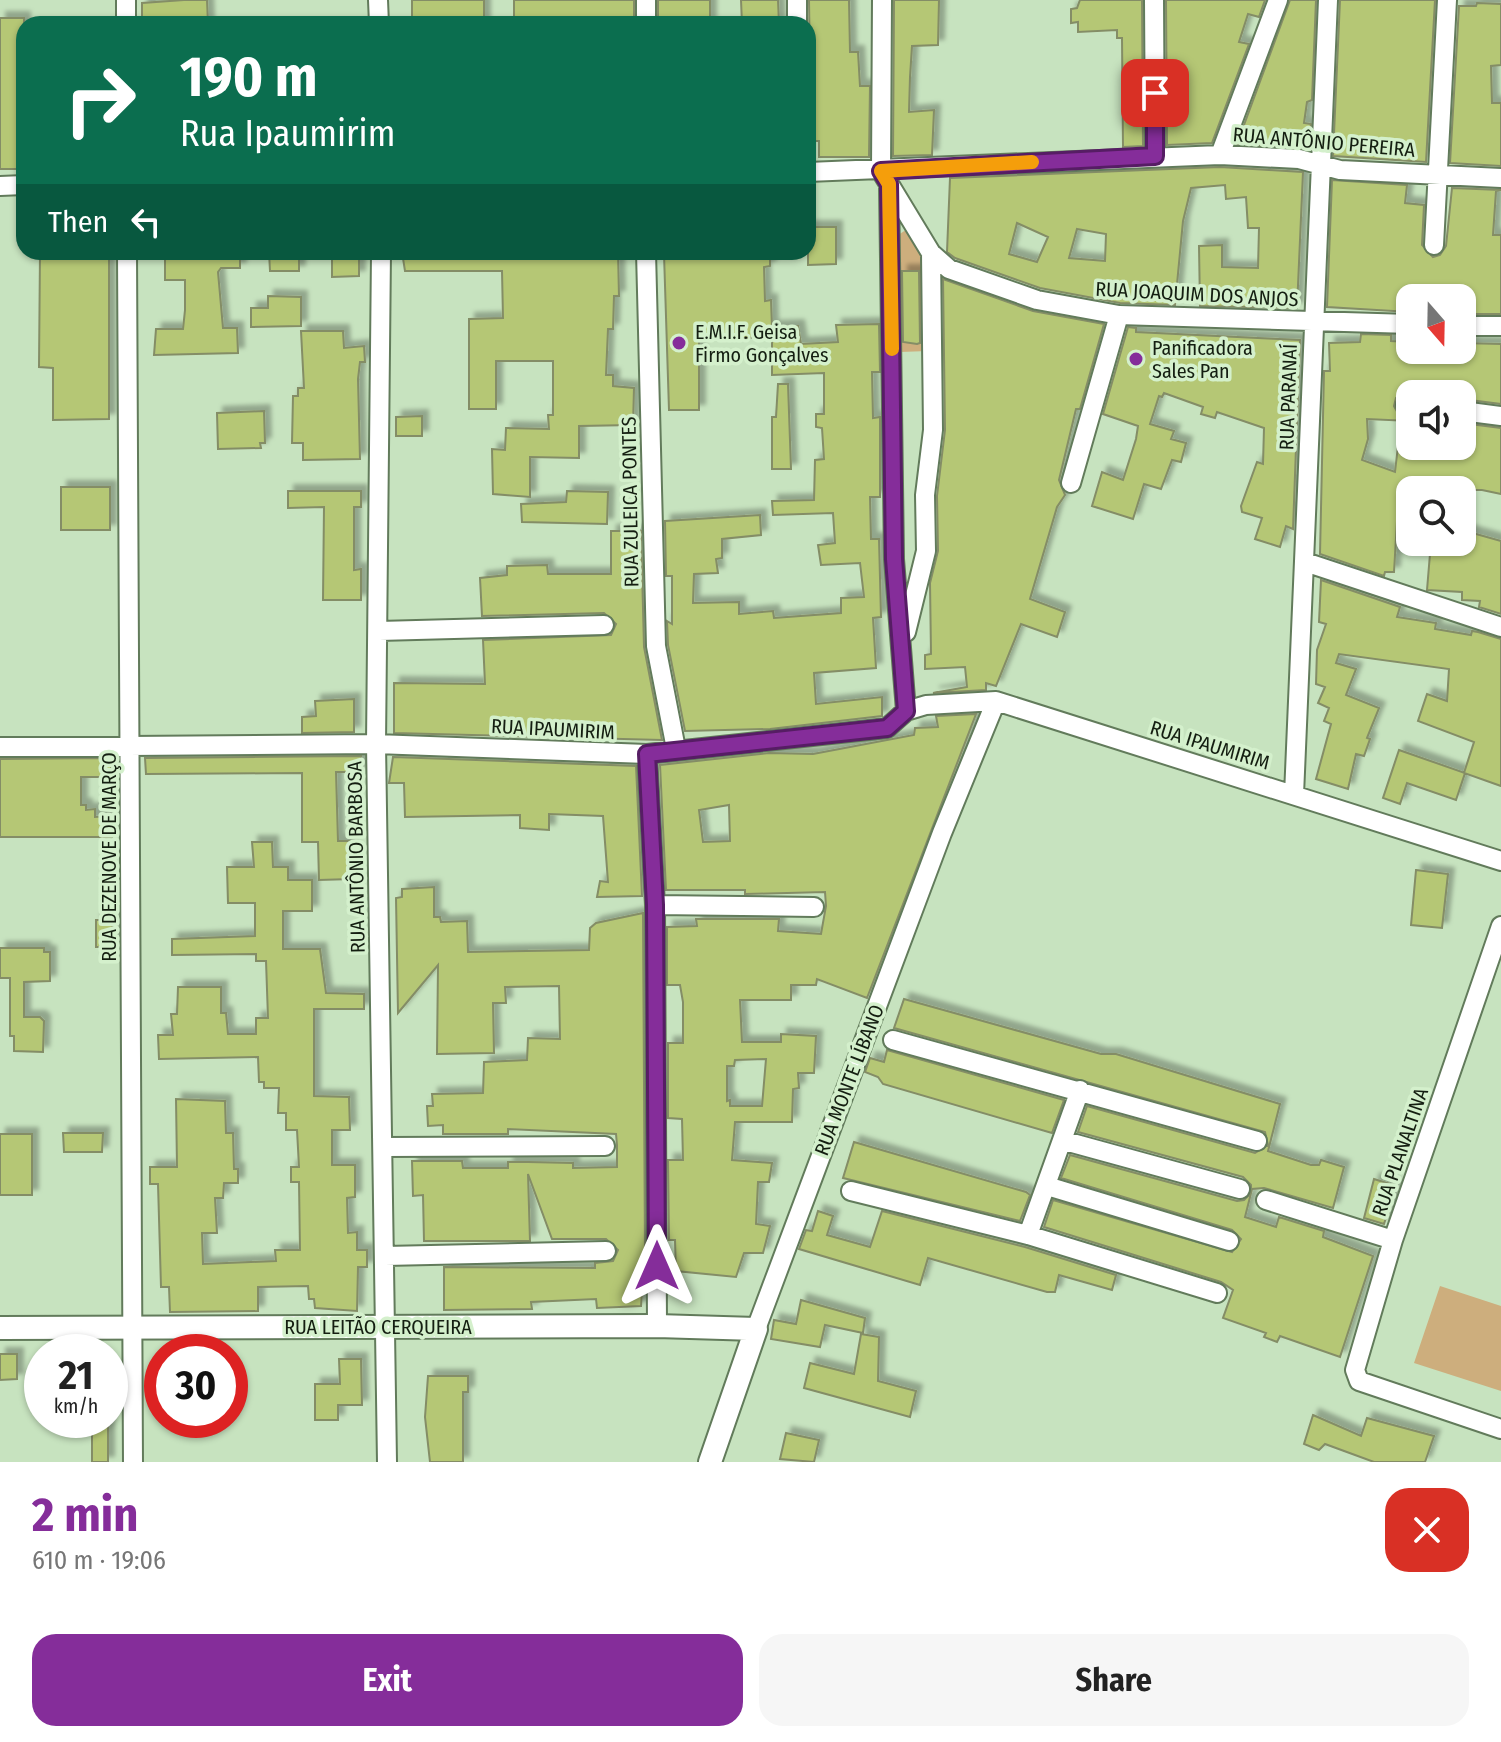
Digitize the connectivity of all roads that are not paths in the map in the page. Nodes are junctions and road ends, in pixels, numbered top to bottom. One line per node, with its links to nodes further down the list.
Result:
1 (882, 0): 11 (street)
2 (1154, 0): 7 (street)
3 (1278, 0): 6 (street)
4 (1328, 0): 8 (street, RUA PARANAÍ)
5 (1447, 0): 10 (street)
6 (1220, 155): 7 (street, RUA ANTÔNIO PEREIRA); 8 (street, RUA ANTÔNIO PEREIRA)
7 (1155, 156): 11 (street, RUA ANTÔNIO PEREIRA)
8 (1319, 163): 10 (street, RUA ANTÔNIO PEREIRA); 19 (street, RUA PARANAÍ)
9 (816, 173): 11 (street, RUA ANTÔNIO PEREIRA)
10 (1440, 174): 12 (street, RUA ANTÔNIO PEREIRA); 13 (street)
11 (885, 177): 14 (street, RUA JOAQUIM DOS ANJOS); 30 (street)
12 (1501, 178)
13 (1434, 245)
14 (931, 253): 18 (street, RUA JOAQUIM DOS ANJOS); 30 (street)
15 (127, 260): 35 (street, RUA DEZENOVE DE MARÇO)
16 (381, 260): 29 (street, RUA ANTÔNIO BARBOSA)
17 (646, 260): 36 (street, RUA ZULEICA PONTES)
18 (1119, 315): 19 (street, RUA JOAQUIM DOS ANJOS); 25 (street)
19 (1313, 322): 20 (street, RUA JOAQUIM DOS ANJOS); 26 (street, RUA PARANAÍ)
20 (1396, 324)
21 (1476, 326): 22 (street)
22 (1501, 326)
23 (1476, 413): 24 (street)
24 (1501, 416)
25 (1071, 483)
26 (1305, 562): 28 (street); 38 (street, RUA PARANAÍ)
27 (604, 625): 29 (street)
28 (1501, 627)
29 (379, 631): 33 (street, RUA ANTÔNIO BARBOSA)
30 (902, 648): 32 (street)
31 (996, 701): 32 (street, RUA IPAUMIRIM); 38 (street, RUA IPAUMIRIM); 63 (street, RUA MONTE LÍBANO)
32 (906, 711): 36 (street, RUA IPAUMIRIM)
33 (376, 744): 35 (street, RUA IPAUMIRIM); 37 (street, RUA IPAUMIRIM); 48 (street, RUA ANTÔNIO BARBOSA)
34 (0, 747): 35 (street, RUA IPAUMIRIM)
35 (130, 747): 60 (street, RUA DEZENOVE DE MARÇO)
36 (676, 749): 37 (street, RUA IPAUMIRIM)
37 (647, 754): 40 (street)
38 (1294, 795): 39 (street, RUA IPAUMIRIM)
39 (1501, 861)
40 (655, 905): 41 (street); 59 (street)
41 (814, 907)
42 (1501, 926): 54 (street, RUA PLANALTINA)
43 (893, 1040): 44 (street)
44 (1080, 1090): 45 (street); 46 (street)
45 (1065, 1141): 49 (street); 50 (street)
46 (1257, 1141)
47 (605, 1146): 48 (street)
48 (383, 1147): 57 (street, RUA ANTÔNIO BARBOSA)
49 (1047, 1186): 53 (street); 55 (street)
50 (1240, 1189)
51 (851, 1191): 53 (street)
52 (1266, 1200): 54 (street)
53 (1028, 1235): 58 (street)
54 (1393, 1240): 64 (street, RUA PLANALTINA)
55 (1229, 1241)
56 (606, 1251): 57 (street)
57 (385, 1256): 61 (street, RUA ANTÔNIO BARBOSA)
58 (1217, 1293)
59 (657, 1326): 61 (street, RUA LEITÃO CERQUEIRA); 63 (street, RUA LEITÃO CERQUEIRA)
60 (132, 1327): 61 (street, RUA LEITÃO CERQUEIRA); 62 (street, RUA LEITÃO CERQUEIRA); 65 (street, RUA DEZENOVE DE MARÇO)
61 (387, 1327): 66 (street, RUA ANTÔNIO BARBOSA)
62 (0, 1328)
63 (756, 1329): 67 (street, RUA MONTE LÍBANO)
64 (1501, 1429)
65 (133, 1462)
66 (387, 1462)
67 (710, 1462)

